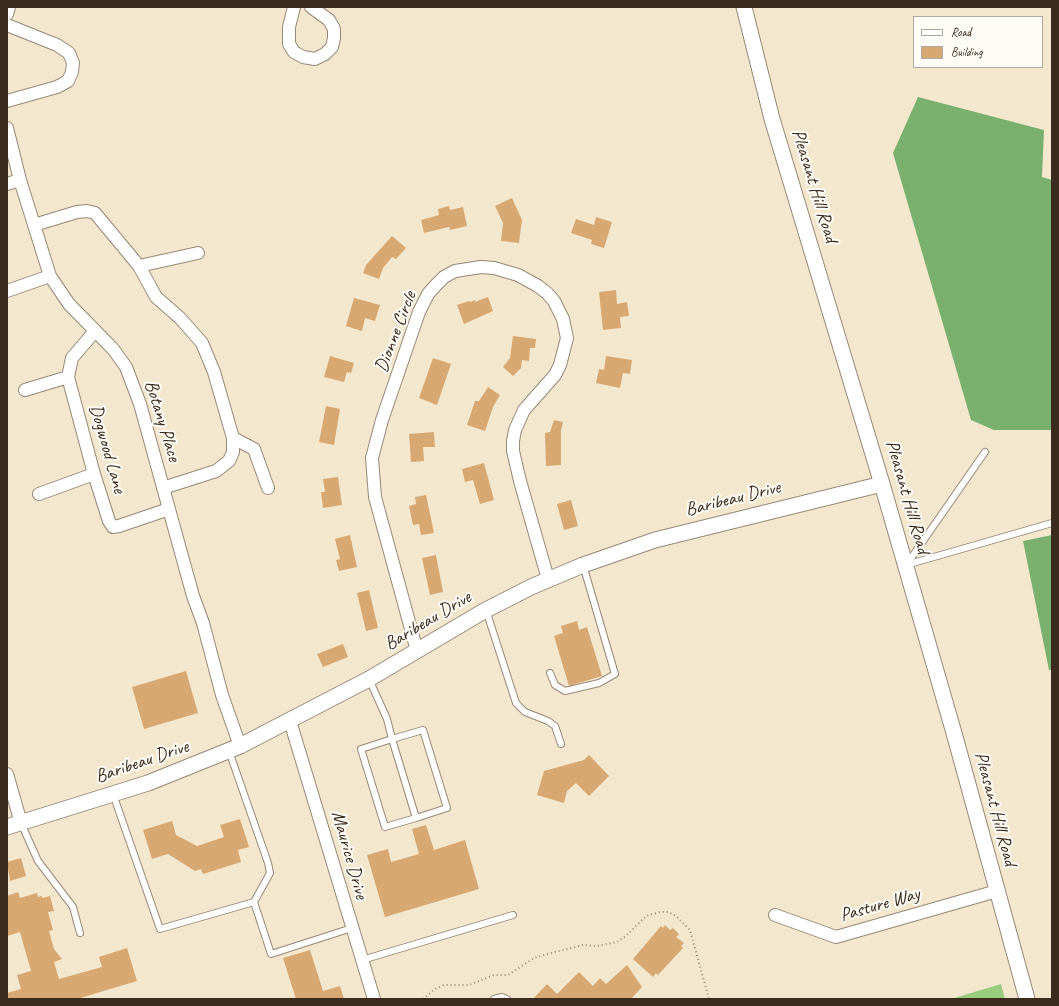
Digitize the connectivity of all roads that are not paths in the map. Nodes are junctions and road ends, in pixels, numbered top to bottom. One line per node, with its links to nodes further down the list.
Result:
1 (9, 7): 5 (street)
2 (294, 7): 3 (street)
3 (311, 7)
4 (744, 7): 22 (street, Pleasant Hill Road)
5 (7, 14)
6 (7, 25): 7 (street)
7 (7, 101)
8 (7, 128): 9 (street, Botany Place)
9 (20, 180): 10 (street); 11 (street, Botany Place)
10 (7, 184)
11 (34, 225): 13 (street); 14 (street, Botany Place)
12 (198, 253): 13 (street)
13 (139, 266): 19 (street)
14 (50, 276): 15 (street); 16 (street, Botany Place)
15 (7, 291)
16 (95, 331): 17 (street, Dogwood Lane); 23 (street, Botany Place)
17 (68, 377): 18 (street); 21 (street, Dogwood Lane)
18 (25, 390)
19 (233, 438): 23 (street); 24 (street)
20 (985, 452): 29 (lane)
21 (94, 474): 25 (street); 26 (street, Dogwood Lane)
22 (882, 484): 28 (street, Baribeau Drive); 29 (street, Pleasant Hill Road)
23 (163, 488): 26 (street, Botany Place)
24 (268, 488)
25 (40, 494)
26 (169, 509): 38 (street, Botany Place)
27 (1052, 523): 29 (lane)
28 (583, 565): 30 (street, Baribeau Drive); 33 (lane)
29 (906, 565): 43 (street, Pleasant Hill Road)
30 (548, 579): 31 (street, Baribeau Drive); 32 (street, Dionne Circle)
31 (486, 610): 32 (street, Baribeau Drive); 37 (lane)
32 (417, 651): 34 (street, Baribeau Drive)
33 (550, 673)
34 (369, 679): 35 (street, Baribeau Drive); 36 (lane)
35 (290, 721): 38 (street, Baribeau Drive); 47 (street, Maurice Drive)
36 (392, 739): 41 (lane); 41 (lane); 41 (lane)
37 (561, 744)
38 (234, 748): 40 (street, Baribeau Drive); 44 (lane)
39 (7, 774): 42 (street)
40 (113, 794): 42 (street, Baribeau Drive); 44 (lane)
41 (416, 818)
42 (14, 825): 48 (lane)
43 (997, 891): 46 (street, Pasture Way); 53 (street, Pleasant Hill Road)
44 (254, 902): 47 (lane)
45 (513, 915): 49 (lane)
46 (775, 915)
47 (352, 928): 49 (street, Maurice Drive)
48 (80, 933)
49 (362, 960): 50 (street, Maurice Drive)
50 (374, 999)
51 (494, 999): 52 (lane)
52 (507, 999)
53 (1027, 999)

